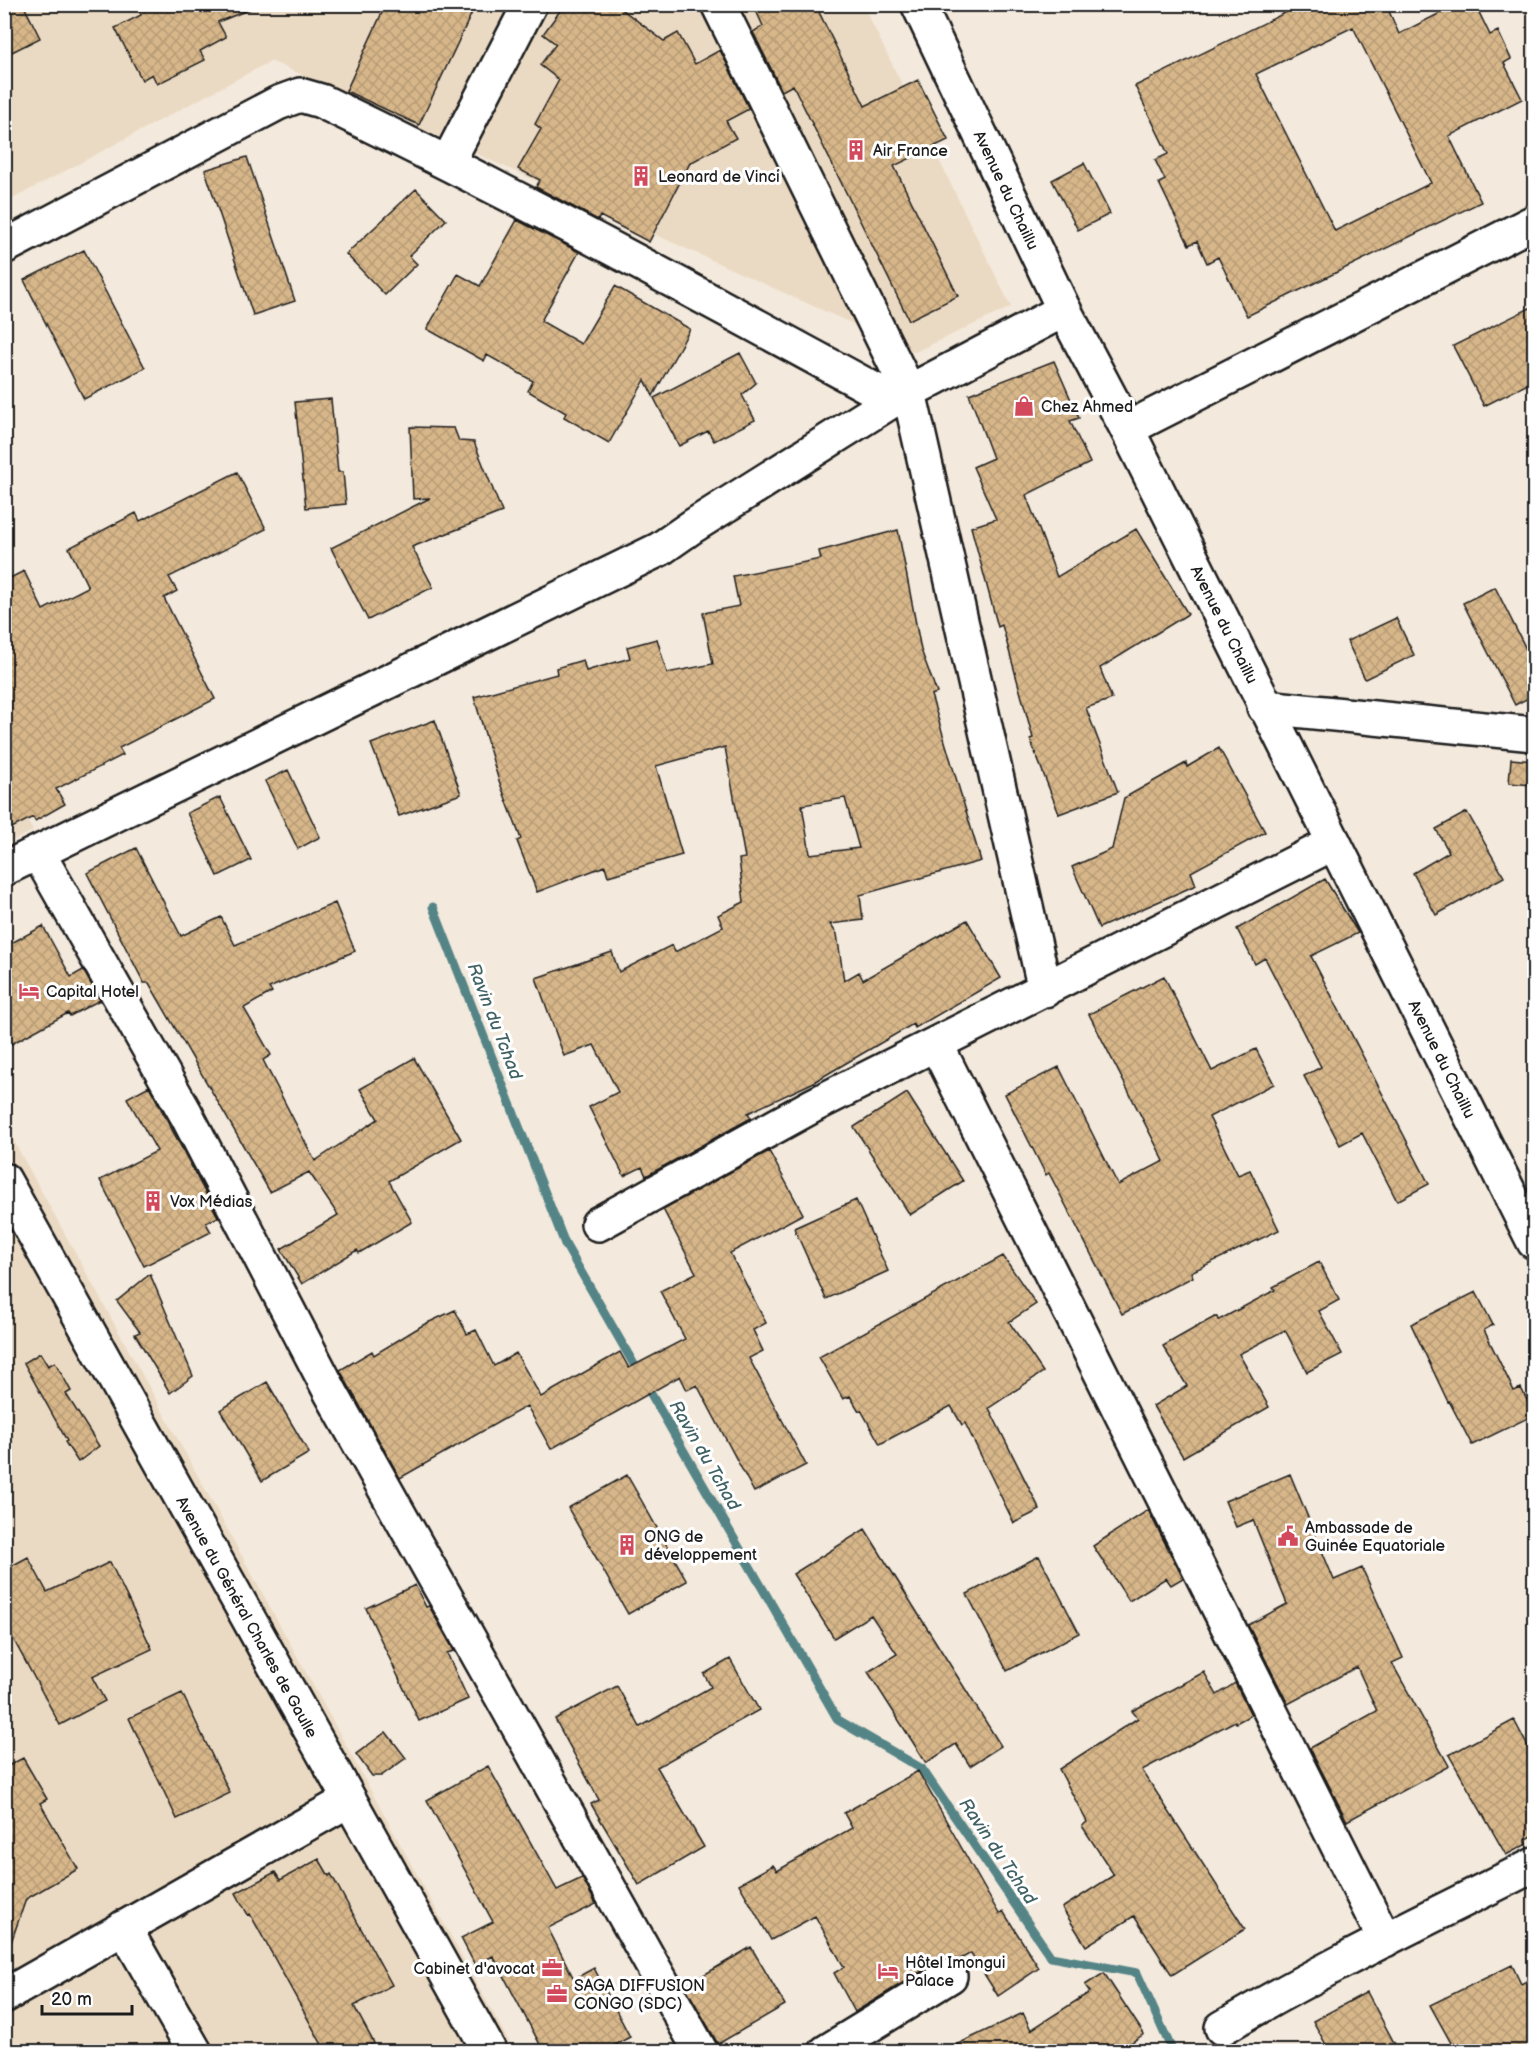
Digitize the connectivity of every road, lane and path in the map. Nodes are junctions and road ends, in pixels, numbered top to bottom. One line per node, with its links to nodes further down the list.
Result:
1 (530, 4): 4 (street)
2 (718, 4): 8 (street)
3 (918, 4): 7 (street, Avenue du Chaillu)
4 (448, 162): 6 (street); 8 (street)
5 (1534, 222): 9 (street)
6 (4, 247)
7 (1064, 310): 8 (street); 9 (street, Avenue du Chaillu)
8 (901, 396): 13 (street); 15 (street)
9 (1126, 429): 10 (street, Avenue du Chaillu)
10 (1264, 707): 11 (street); 12 (street, Avenue du Chaillu)
11 (1534, 734)
12 (1334, 843): 15 (street); 19 (street, Avenue du Chaillu)
13 (38, 853): 14 (street); 29 (street)
14 (4, 869)
15 (1045, 990): 16 (street)
16 (936, 1044): 18 (street); 23 (street)
17 (4, 1180): 20 (street, Avenue du Général Charles de Gaulle)
18 (598, 1224)
19 (1534, 1242)
20 (348, 1800): 22 (street); 28 (street, Avenue du Général Charles de Gaulle)
21 (1534, 1865): 23 (street)
22 (124, 1927): 25 (street); 27 (street)
23 (1385, 1940): 26 (street)
24 (950, 1976): 30 (street)
25 (4, 1996)
26 (1221, 2028)
27 (195, 2052)
28 (490, 2052)
29 (701, 2052)
30 (826, 2052)

